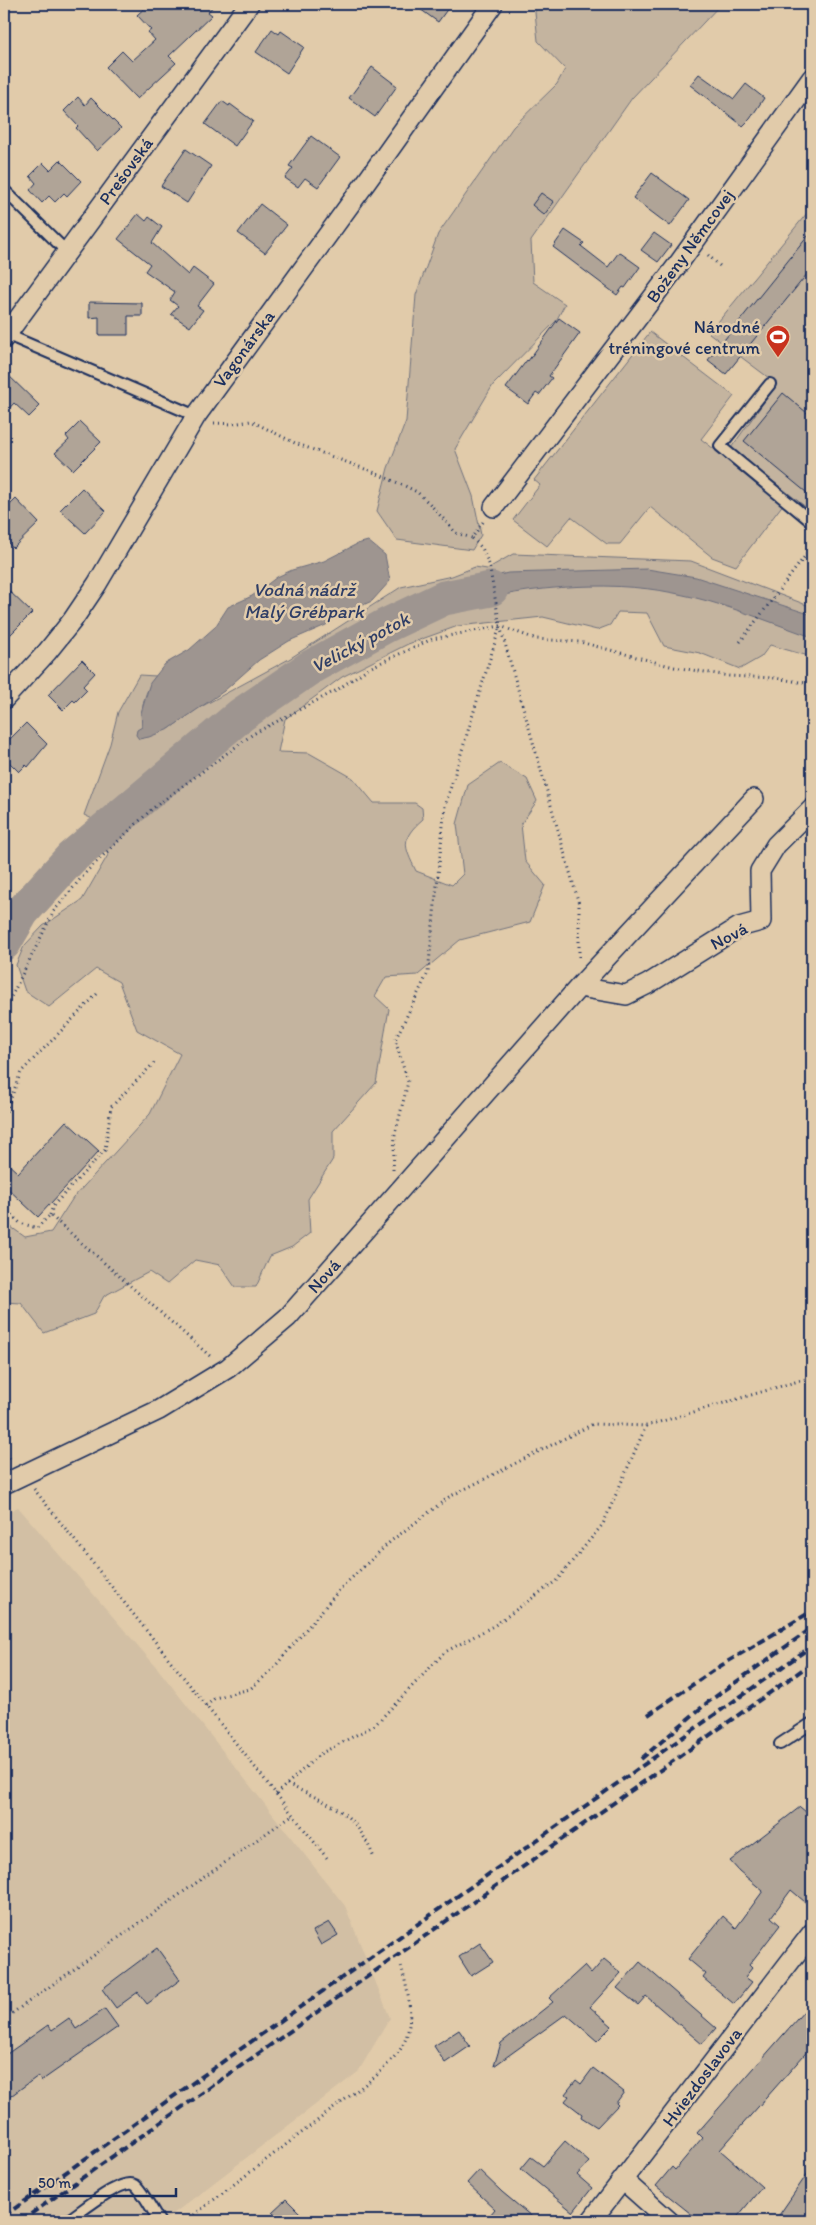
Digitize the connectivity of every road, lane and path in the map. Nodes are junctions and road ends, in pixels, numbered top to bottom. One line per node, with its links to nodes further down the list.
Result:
1 (248, 4): 5 (street, Prešovská)
2 (493, 4): 8 (street, Vagonárska)
3 (812, 78): 9 (street, Boženy Němcovej)
4 (4, 190): 5 (lane)
5 (67, 252): 6 (street, Prešovská)
6 (6, 336): 8 (lane)
7 (770, 384): 10 (lane)
8 (201, 419): 11 (path); 16 (street, Vagonárska)
9 (494, 507): 11 (path)
10 (812, 522)
11 (472, 538): 13 (path)
12 (812, 547): 14 (path)
13 (500, 626): 15 (path); 19 (path); 22 (path); 25 (path)
14 (740, 642)
15 (812, 684)
16 (4, 699)
17 (754, 799): 20 (street, Nová)
18 (812, 809): 20 (street, Nová)
19 (579, 968)
20 (580, 987): 32 (street, Nová)
21 (98, 993): 24 (path)
22 (4, 1015)
23 (156, 1062): 27 (path)
24 (4, 1116)
25 (392, 1172)
26 (4, 1208): 27 (path)
27 (50, 1216): 28 (path)
28 (213, 1359)
29 (812, 1377): 30 (path)
30 (646, 1426): 34 (path); 37 (path)
31 (4, 1449): 32 (path)
32 (22, 1475): 33 (street, Nová); 34 (path)
33 (4, 1484)
34 (206, 1706): 38 (path)
35 (812, 1723): 36 (lane)
36 (780, 1744)
37 (287, 1784): 38 (path); 41 (path)
38 (276, 1794): 39 (path)
39 (292, 1814): 40 (path); 44 (path)
40 (327, 1858)
41 (374, 1858)
42 (812, 1933): 45 (street, Hviezdoslavova)
43 (401, 1966): 48 (path)
44 (4, 2019)
45 (623, 2180): 49 (street, Hviezdoslavova); 50 (street)
46 (67, 2221): 47 (lane)
47 (159, 2221)
48 (186, 2221)
49 (591, 2221)
50 (670, 2221)

